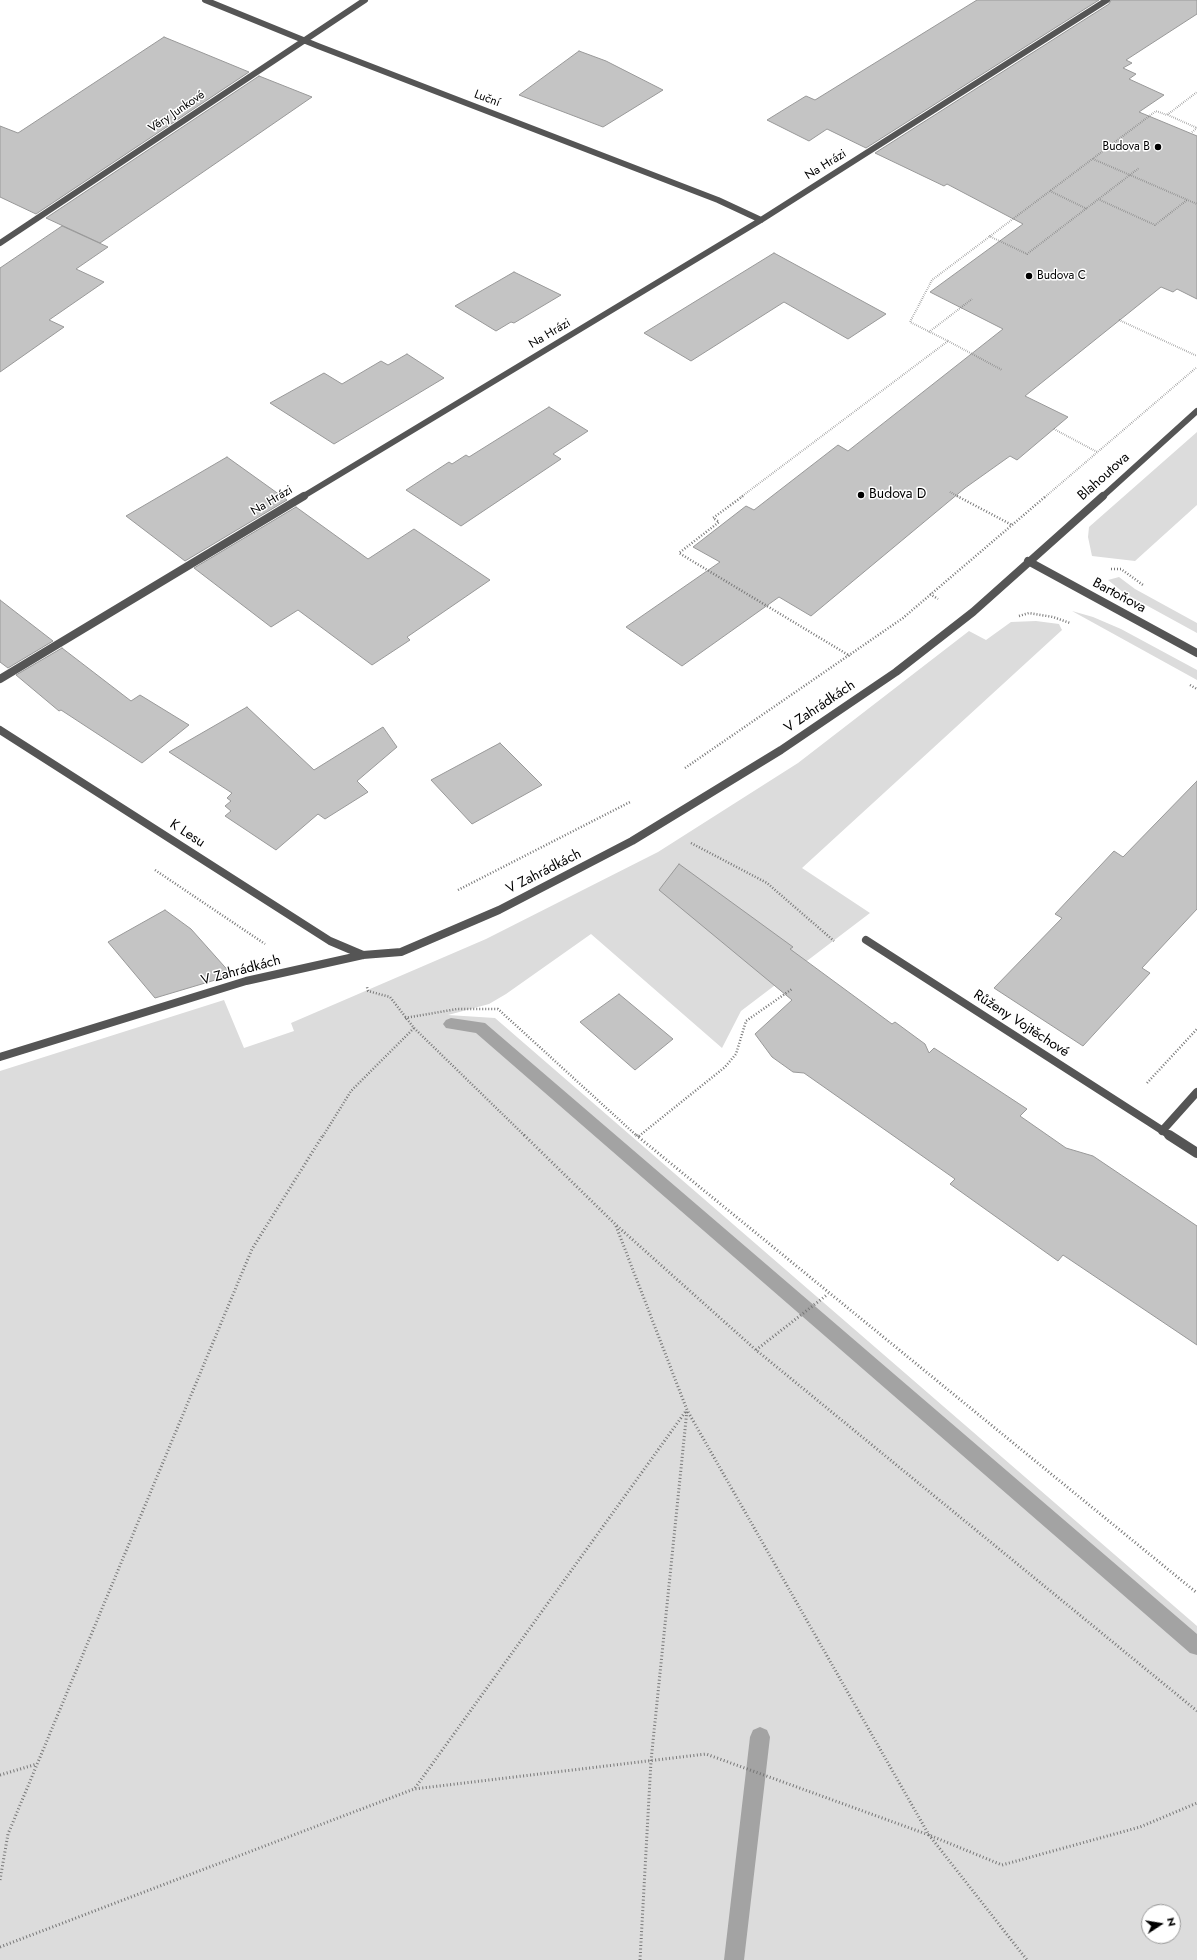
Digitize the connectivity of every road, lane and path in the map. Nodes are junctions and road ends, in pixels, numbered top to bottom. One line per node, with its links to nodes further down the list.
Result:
1 (205, 0): 4 (street, Luční)
2 (365, 0): 4 (street, Věry Junkové)
3 (1107, 0): 17 (street, Na Hrázi)
4 (305, 40): 17 (street, Luční); 19 (street, Věry Junkové)
5 (1197, 92): 6 (path)
6 (1168, 115): 7 (path); 9 (path)
7 (1197, 128): 8 (path)
8 (1192, 132)
9 (1092, 159): 11 (path); 12 (path)
10 (1139, 168): 11 (path)
11 (1131, 175): 13 (path); 14 (path)
12 (1050, 191): 16 (path); 18 (path)
13 (1188, 199): 14 (path); 15 (path)
14 (1100, 200): 16 (path)
15 (1197, 204)
16 (1087, 209): 18 (path)
17 (761, 220): 39 (street, Na Hrázi)
18 (989, 236): 22 (path)
19 (0, 243)
20 (972, 299): 22 (path)
21 (1119, 320): 24 (path)
22 (929, 332): 23 (path)
23 (948, 341): 26 (path); 38 (path)
24 (1197, 356)
25 (1197, 367): 29 (path)
26 (1002, 370)
27 (1197, 411): 32 (street, Blahoutova)
28 (1054, 429): 29 (path)
29 (1098, 452): 31 (path)
30 (950, 492): 31 (path)
31 (1012, 525): 33 (path)
32 (1028, 561): 35 (street, V Zahrádkách); 37 (street, Bartoňova)
33 (930, 594): 35 (path); 38 (path)
34 (1017, 617): 36 (path)
35 (965, 618): 45 (street, V Zahrádkách)
36 (1074, 624)
37 (1197, 653)
38 (850, 656): 43 (path)
39 (0, 679)
40 (1184, 681): 41 (path)
41 (1197, 689)
42 (0, 730): 49 (street, K Lesu)
43 (679, 773)
44 (631, 802): 46 (path)
45 (659, 826): 48 (path); 49 (street, V Zahrádkách)
46 (454, 893)
47 (866, 940): 56 (street, Růženy Vojtěchové)
48 (835, 942)
49 (363, 955): 51 (path); 54 (street, V Zahrádkách)
50 (792, 989): 58 (path)
51 (405, 1018): 52 (path); 58 (path)
52 (414, 1028): 60 (path); 67 (path)
53 (1197, 1029): 56 (path)
54 (0, 1057)
55 (1197, 1092): 57 (street)
56 (1125, 1107): 57 (street, Růženy Vojtěchové)
57 (1162, 1131): 59 (street, Růženy Vojtěchové)
58 (638, 1137): 61 (path)
59 (1197, 1154)
60 (615, 1224): 62 (path); 63 (path)
61 (828, 1294): 62 (path); 64 (path)
62 (756, 1350): 65 (path)
63 (687, 1410): 66 (path); 69 (path); 71 (path)
64 (1197, 1593)
65 (1197, 1711)
66 (651, 1761): 69 (path); 71 (path); 74 (path)
67 (38, 1764): 68 (path); 72 (path)
68 (0, 1775)
69 (414, 1789): 73 (path)
70 (1197, 1802): 71 (path)
71 (929, 1835): 75 (path)
72 (0, 1880)
73 (0, 1947)
74 (640, 1960)
75 (1027, 1960)

